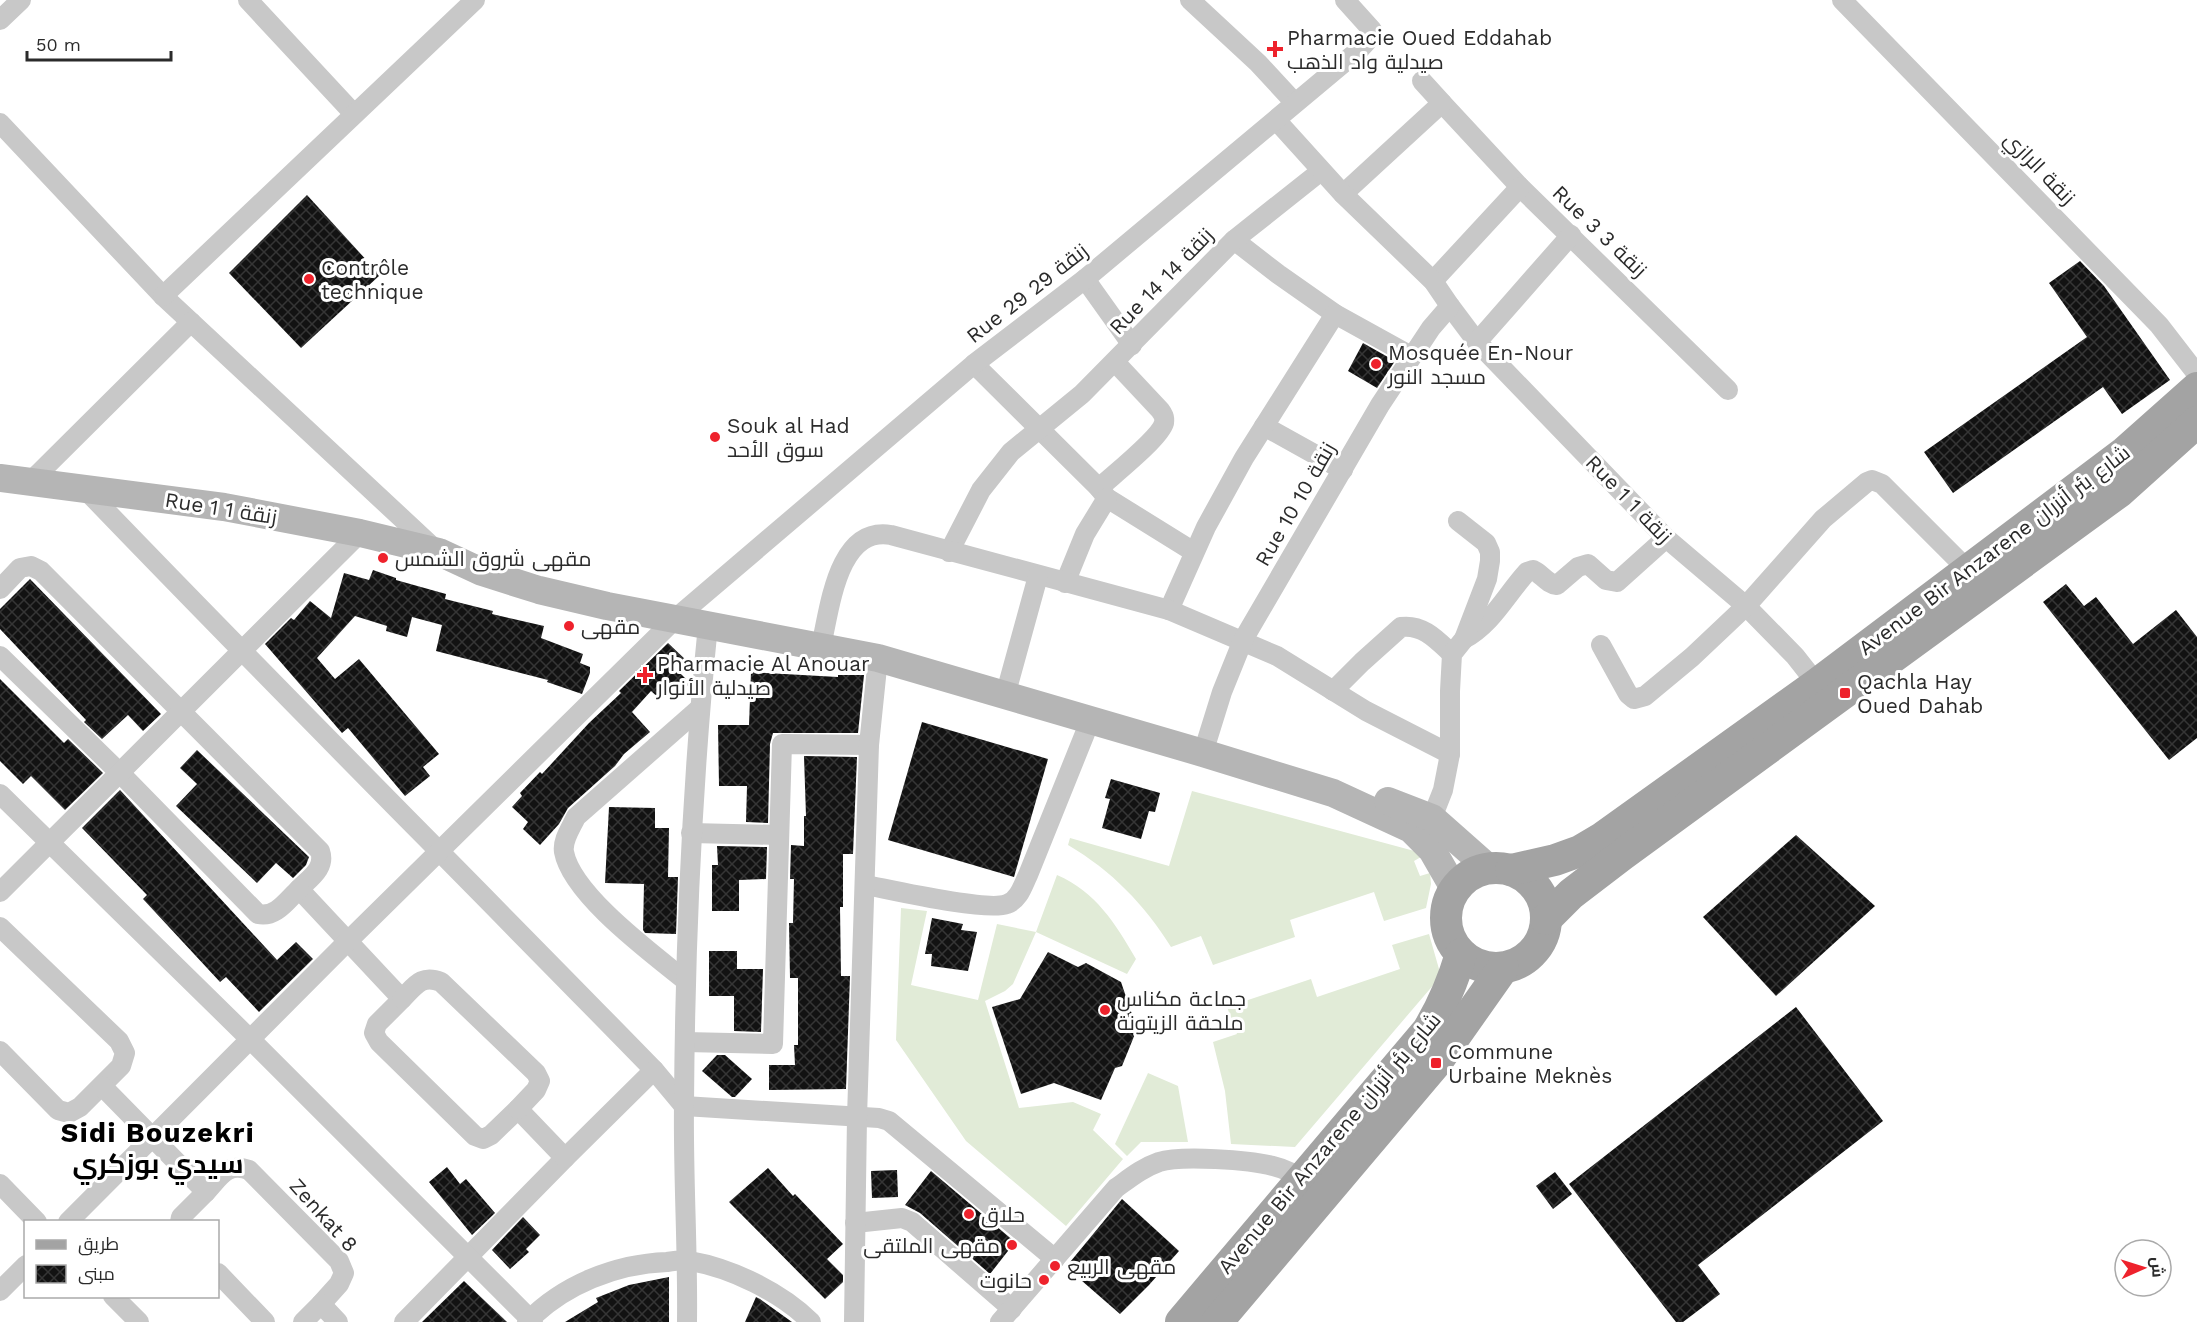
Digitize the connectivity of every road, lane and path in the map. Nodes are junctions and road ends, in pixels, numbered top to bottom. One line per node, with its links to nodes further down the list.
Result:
1 (21, 0): 7 (street)
2 (248, 0): 11 (street)
3 (475, 0): 11 (street)
4 (1190, 0): 10 (street)
5 (1345, 0): 10 (street, Rue 29 زنقة 29)
6 (1842, 0): 29 (street, زنقة الرازي)
7 (0, 20)
8 (1422, 81): 9 (street, Rue 3 زنقة 3)
9 (1442, 103): 15 (street, Rue 3 زنقة 3); 16 (street)
10 (1295, 104): 12 (street, Rue 29 زنقة 29)
11 (354, 114): 21 (street)
12 (1276, 120): 14 (street, Rue 1 زنقة 1); 19 (street, Rue 29 زنقة 29)
13 (0, 123): 21 (street)
14 (1321, 171): 16 (street, Rue 1 زنقة 1); 18 (street, Rue 14 زنقة 14)
15 (1520, 187): 17 (street, Rue 3 زنقة 3); 20 (street, Rue 10 زنقة 10)
16 (1343, 194): 20 (street, Rue 1 زنقة 1)
17 (1571, 235): 24 (street); 31 (street, Rue 3 زنقة 3)
18 (1234, 240): 22 (street); 25 (street, Rue 14 زنقة 14)
19 (1085, 279): 25 (street); 28 (street, Rue 29 زنقة 29)
20 (1441, 294): 24 (street, Rue 1 زنقة 1); 26 (street, Rue 10 زنقة 10)
21 (163, 296): 23 (street)
22 (1335, 314): 26 (street); 33 (street)
23 (191, 322): 37 (street); 43 (street)
24 (1477, 342): 42 (street, Rue 1 زنقة 1)
25 (1132, 345): 27 (street, Rue 14 زنقة 14)
26 (1411, 356): 35 (street, Rue 10 زنقة 10)
27 (1115, 362): 34 (street, Rue 14 زنقة 14); 39 (street)
28 (974, 364): 34 (street); 52 (street, Rue 29 زنقة 29)
29 (2197, 374)
30 (2197, 388): 46 (main road, Avenue Bir Anzarene شارع بئر أنزران)
31 (1728, 390)
32 (2197, 422): 83 (main road, Avenue Bir Anzarene شارع بئر أنزران)
33 (1264, 426): 35 (street); 45 (street)
34 (1038, 428): 39 (street); 44 (street, Rue 14 زنقة 14)
35 (1343, 470): 54 (street, Rue 10 زنقة 10)
36 (0, 478): 37 (street, Rue 1 زنقة 1)
37 (32, 481): 38 (street, Rue 1 زنقة 1)
38 (82, 487): 41 (street, Rue 1 زنقة 1); 58 (street)
39 (1103, 493): 45 (street); 48 (street)
40 (1458, 521): 57 (street)
41 (360, 534): 43 (street, Rue 1 زنقة 1); 58 (street)
42 (1666, 538): 50 (street, Rue 1 زنقة 1); 57 (street)
43 (439, 552): 52 (street, Rue 1 زنقة 1)
44 (949, 552): 47 (street); 56 (street)
45 (1194, 552): 51 (street)
46 (1968, 570): 50 (street); 61 (main road, Avenue Bir Anzarene شارع بئر أنزران)
47 (1038, 576): 48 (street); 63 (street)
48 (1065, 583): 51 (street)
49 (0, 589): 65 (street)
50 (1746, 606): 55 (street); 61 (street, Rue 1 زنقة 1)
51 (1169, 610): 54 (street)
52 (676, 618): 53 (street, Rue 1 زنقة 1); 77 (street, Rue 29 زنقة 29)
53 (708, 625): 56 (street, Rue 1 زنقة 1); 64 (street)
54 (1243, 640): 62 (street); 68 (street, Rue 10 زنقة 10)
55 (1601, 645)
56 (821, 646): 60 (street, Rue 1 زنقة 1)
57 (1458, 646): 62 (street); 69 (street)
58 (240, 651): 65 (street); 77 (street)
59 (0, 656): 70 (street)
60 (878, 658): 63 (street, Rue 1 زنقة 1); 67 (street)
61 (1817, 684): 78 (main road, Avenue Bir Anzarene شارع بئر أنزران)
62 (1333, 691): 69 (street)
63 (1005, 696): 66 (street, Rue 1 زنقة 1)
64 (700, 708): 74 (street); 88 (street)
65 (180, 712): 70 (street); 80 (street)
66 (1090, 721): 68 (street, Rue 1 زنقة 1); 79 (street)
67 (869, 744): 75 (street); 79 (street)
68 (1203, 753): 71 (street, Rue 1 زنقة 1)
69 (1450, 754): 73 (street)
70 (120, 773): 76 (street); 80 (street)
71 (1333, 793): 73 (street); 81 (street)
72 (0, 794): 76 (street)
73 (1432, 818): 78 (street)
74 (691, 833): 75 (street); 88 (street)
75 (779, 835): 91 (street)
76 (49, 844): 82 (street); 90 (street)
77 (441, 850): 85 (street, Rue 29 زنقة 29); 93 (street)
78 (1499, 870): 81 (main road, Avenue Bir Anzarene شارع بئر أنزران); 83 (main road)
79 (866, 885): 97 (street)
80 (299, 889): 85 (street)
81 (1455, 890): 86 (main road)
82 (0, 892)
83 (1546, 919): 87 (main road, Avenue Bir Anzarene شارع بئر أنزران)
84 (0, 927): 94 (street)
85 (347, 942): 89 (street); 90 (street, Rue 29 زنقة 29)
86 (1461, 954): 87 (main road); 101 (main road, Avenue Bir Anzarene شارع بئر أنزران)
87 (1503, 968): 101 (main road, Avenue Bir Anzarene شارع بئر أنزران)
88 (686, 981): 91 (street)
89 (402, 999): 96 (street); 96 (street)
90 (251, 1040): 98 (street, Rue 29 زنقة 29); 107 (street)
91 (685, 1042): 95 (street)
92 (0, 1051): 94 (street)
93 (654, 1070): 95 (street); 99 (street)
94 (102, 1086): 98 (street)
95 (684, 1106): 97 (street); 109 (street)
96 (518, 1109): 99 (street)
97 (857, 1117): 106 (street); 108 (street)
98 (153, 1138): 102 (street); 104 (street, Rue 29 زنقة 29)
99 (565, 1158): 107 (street)
100 (0, 1184): 103 (street)
101 (1314, 1187): 108 (street); 125 (main road, Avenue Bir Anzarene شارع بئر أنزران); 126 (main road, Avenue Bir Anzarene شارع بئر أنزران)
102 (206, 1192): 105 (street); 114 (street, Zenkat 8)
103 (36, 1220)
104 (69, 1220)
105 (180, 1220)
106 (855, 1223): 115 (street); 124 (street)
107 (469, 1257): 116 (street); 121 (street)
108 (1055, 1259): 115 (street)
109 (688, 1261): 116 (street); 122 (street); 123 (street)
110 (24, 1267): 112 (street)
111 (219, 1274): 118 (street)
112 (2, 1284)
113 (115, 1298): 117 (street)
114 (321, 1304): 119 (street); 120 (street)
115 (1006, 1315)
116 (530, 1321)
117 (139, 1322)
118 (265, 1322)
119 (303, 1322)
120 (338, 1322)
121 (404, 1322)
122 (687, 1322)
123 (811, 1322)
124 (854, 1322)
125 (1181, 1322)
126 (1217, 1322)

